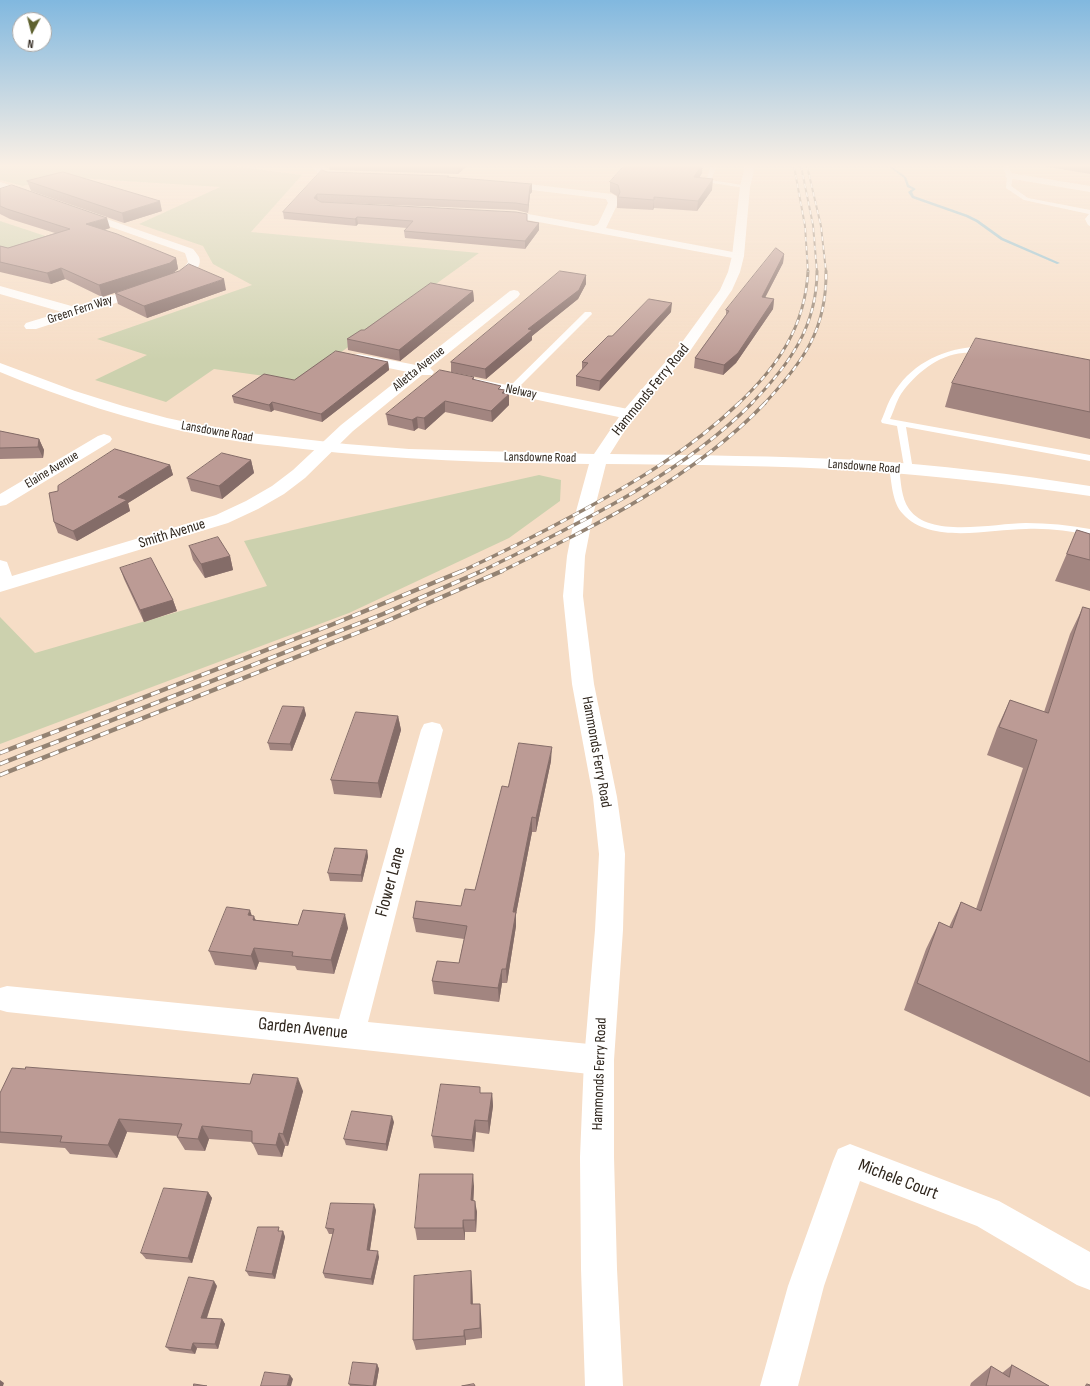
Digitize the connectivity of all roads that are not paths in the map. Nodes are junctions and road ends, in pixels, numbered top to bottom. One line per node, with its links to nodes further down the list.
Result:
1 (133, 231): 7 (street, Green Fern Way)
2 (605, 231): 4 (street)
3 (741, 231): 4 (street, Hammonds Ferry Road)
4 (738, 256): 17 (street, Hammonds Ferry Road)
5 (0, 290): 7 (street)
6 (514, 294): 13 (street, Alletta Avenue)
7 (77, 312): 9 (street, Green Fern Way)
8 (588, 314): 16 (lane)
9 (31, 326)
10 (992, 351): 18 (lane)
11 (344, 355): 13 (street)
12 (0, 367): 20 (street, Lansdowne Road)
13 (418, 370): 14 (street); 20 (street, Alletta Avenue)
14 (441, 375)
15 (457, 378): 16 (street, Nelway)
16 (511, 390): 17 (street, Nelway)
17 (628, 414): 22 (street, Hammonds Ferry Road)
18 (901, 424): 21 (lane); 23 (lane)
19 (104, 439): 25 (street, Elaine Avenue)
20 (327, 448): 22 (street, Lansdowne Road); 28 (street, Smith Avenue)
21 (1090, 458)
22 (599, 460): 23 (street, Lansdowne Road); 32 (street, Hammonds Ferry Road)
23 (901, 469): 24 (street, Lansdowne Road); 26 (lane)
24 (1090, 491)
25 (0, 501)
26 (1090, 532)
27 (0, 566): 28 (street)
28 (3, 586)
29 (432, 730): 31 (street, Flower Lane)
30 (8, 999): 31 (street, Garden Avenue)
31 (350, 1034): 32 (street, Garden Avenue)
32 (599, 1060): 34 (street, Hammonds Ferry Road)
33 (1090, 1272): 35 (street, Michele Court)
34 (604, 1386)
35 (779, 1386)

